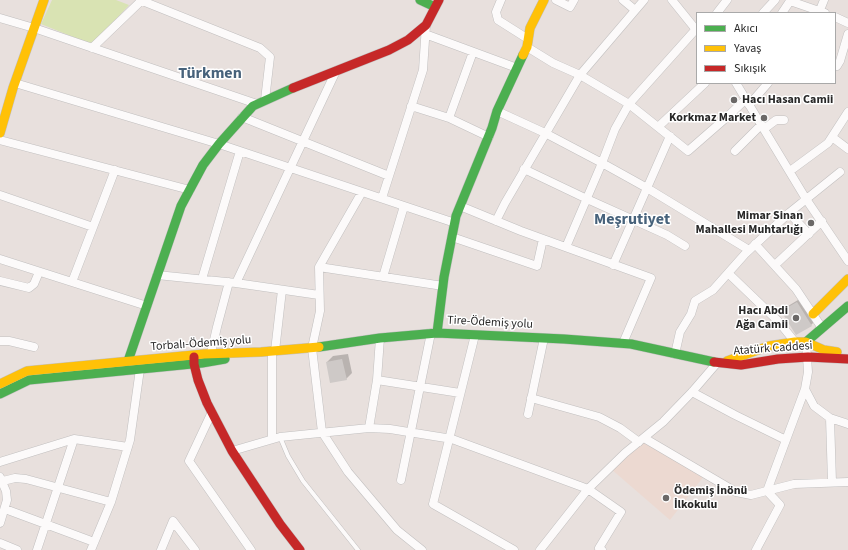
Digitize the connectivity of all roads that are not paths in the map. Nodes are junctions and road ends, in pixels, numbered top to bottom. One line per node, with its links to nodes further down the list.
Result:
1 (44, 0): 25 (street)
2 (141, 0): 30 (street); 40 (street)
3 (420, 0): 15 (street)
4 (501, 0): 29 (street)
5 (544, 0): 29 (street)
6 (556, 0): 7 (street)
7 (574, 0)
8 (623, 0): 16 (street)
9 (644, 0): 16 (street)
10 (672, 0): 26 (street)
11 (727, 0): 17 (street)
12 (775, 0): 18 (street)
13 (824, 0): 20 (street)
14 (788, 1): 19 (street); 20 (street)
15 (437, 3): 24 (street)
16 (635, 10): 35 (street)
17 (718, 12)
18 (764, 12)
19 (782, 12)
20 (822, 12)
21 (836, 17): 23 (street)
22 (0, 18): 25 (street)
23 (848, 23)
24 (426, 24): 27 (street); 34 (street)
25 (34, 28): 30 (street); 36 (street)
26 (696, 30): 42 (street)
27 (425, 34): 31 (street); 43 (street)
28 (848, 34): 32 (street)
29 (528, 43): 33 (street); 35 (street)
30 (92, 48): 40 (street)
31 (472, 52): 33 (street); 47 (street)
32 (836, 66)
33 (517, 68): 44 (street)
34 (336, 71): 40 (street); 57 (street)
35 (580, 75): 42 (street); 52 (street)
36 (14, 83): 51 (street); 58 (street)
37 (704, 84): 49 (street)
38 (737, 84): 41 (street)
39 (767, 84): 41 (street)
40 (261, 102): 46 (street)
41 (748, 102): 50 (street); 53 (street)
42 (629, 104): 49 (street); 62 (street)
43 (411, 106): 47 (street); 68 (street)
44 (497, 111): 52 (street); 54 (street)
45 (848, 112): 55 (street)
46 (242, 117): 57 (street); 58 (street)
47 (449, 118): 54 (street)
48 (784, 120): 50 (street)
49 (658, 127): 53 (street)
50 (763, 127): 61 (street); 66 (street)
51 (0, 133)
52 (545, 133): 62 (street); 64 (street)
53 (670, 136): 69 (street)
54 (489, 137): 77 (street)
55 (832, 137): 59 (street); 66 (street)
56 (0, 140): 65 (street)
57 (303, 141): 63 (street); 68 (street)
58 (219, 144): 60 (street); 70 (street)
59 (848, 150)
60 (240, 151): 63 (street); 99 (street)
61 (736, 151)
62 (602, 164): 69 (street); 74 (street)
63 (290, 168): 71 (street); 103 (street)
64 (524, 169): 74 (street); 79 (street)
65 (115, 170): 70 (street); 83 (street)
66 (790, 171): 75 (street)
67 (840, 172): 75 (street)
68 (389, 176): 73 (street)
69 (647, 188): 80 (street); 88 (street)
70 (190, 190): 97 (street)
71 (362, 192): 73 (street); 94 (street)
72 (0, 195): 83 (street)
73 (382, 198): 76 (street)
74 (587, 199): 80 (street); 89 (street)
75 (806, 199): 78 (street); 81 (street)
76 (404, 206): 82 (street); 98 (street)
77 (460, 206): 79 (street); 82 (street)
78 (789, 213): 84 (street); 88 (street)
79 (496, 221): 86 (street)
80 (633, 221): 87 (street); 92 (street)
81 (822, 221): 84 (street); 90 (street)
82 (455, 223): 85 (street)
83 (93, 227): 102 (street)
84 (809, 234): 93 (street)
85 (452, 237): 86 (street); 104 (street)
86 (543, 239): 89 (street)
87 (686, 246)
88 (752, 247): 93 (street); 96 (street)
89 (566, 248): 92 (street)
90 (847, 257)
91 (0, 259): 95 (street)
92 (613, 265): 119 (street)
93 (775, 265): 110 (street)
94 (319, 267): 98 (street); 106 (street)
95 (39, 272): 101 (street); 102 (street)
96 (728, 273): 117 (street); 125 (street)
97 (157, 275): 99 (street); 107 (street)
98 (383, 277): 104 (street)
99 (202, 279): 103 (street)
100 (848, 279): 110 (street)
101 (0, 281)
102 (72, 282): 107 (street)
103 (232, 282): 105 (street); 126 (street)
104 (443, 286): 112 (street)
105 (282, 290): 106 (street); 122 (street)
106 (319, 295): 121 (street)
107 (147, 306): 130 (street)
108 (848, 306): 109 (street)
109 (844, 312): 111 (street)
110 (813, 314): 111 (street)
111 (822, 328): 118 (street)
112 (434, 333): 113 (street, Tire-Ödemiş yolu); 114 (street, Tire-Ödemiş yolu); 135 (street)
113 (475, 334): 115 (street, Tire-Ödemiş yolu); 138 (street)
114 (380, 338): 121 (street, Tire-Ödemiş yolu); 133 (street)
115 (544, 338): 119 (street, Tire-Ödemiş yolu); 140 (street)
116 (0, 341): 120 (street)
117 (795, 342): 118 (street, Atatürk Caddesi); 131 (street, Atatürk Caddesi)
118 (806, 342): 124 (street, Atatürk Caddesi); 127 (street)
119 (622, 343): 125 (street, Tire-Ödemiş yolu)
120 (34, 347)
121 (312, 348): 122 (street, Tire-Ödemiş yolu); 146 (street)
122 (274, 351): 123 (street, Tire-Ödemiş yolu); 148 (street)
123 (261, 352): 126 (street, Torbalı-Ödemiş yolu)
124 (848, 353)
125 (675, 354): 131 (street, Tire-Ödemiş yolu)
126 (206, 356): 128 (street, Torbalı-Ödemiş yolu); 141 (street)
127 (808, 357): 129 (street, Atatürk Caddesi); 131 (street, Atatürk Caddesi); 136 (street)
128 (194, 359): 130 (street, Torbalı-Ödemiş yolu); 132 (street, Torbalı-Ödemiş yolu); 141 (street)
129 (848, 359)
130 (128, 361): 134 (street, Torbalı-Ödemiş yolu)
131 (717, 363): 137 (street)
132 (140, 369): 139 (street, Torbalı-Ödemiş yolu); 153 (street)
133 (377, 380): 135 (street); 145 (street)
134 (0, 384)
135 (420, 386): 138 (street); 147 (street)
136 (805, 389): 143 (street); 152 (street)
137 (692, 392): 151 (street); 152 (street)
138 (460, 393): 149 (street)
139 (0, 394)
140 (531, 398): 142 (street); 151 (street)
141 (210, 407): 154 (street); 173 (street)
142 (528, 414)
143 (830, 418): 144 (street); 158 (street)
144 (848, 424)
145 (369, 428): 146 (street); 147 (street)
146 (322, 432): 148 (street); 176 (street)
147 (411, 432): 149 (street); 157 (street)
148 (276, 438): 154 (street); 175 (lane)
149 (449, 438): 161 (street); 177 (street)
150 (74, 439): 153 (street); 155 (street); 160 (street)
151 (641, 440): 161 (street); 162 (street)
152 (786, 440): 162 (street)
153 (128, 447): 163 (street)
154 (232, 451): 174 (street)
155 (0, 462)
156 (1, 479): 160 (street); 164 (street)
157 (401, 480)
158 (832, 482): 159 (street); 162 (street)
159 (848, 482)
160 (58, 487): 163 (street); 166 (street)
161 (588, 489): 178 (street); 179 (street)
162 (767, 491): 180 (street)
163 (111, 502): 168 (street)
164 (5, 509): 165 (street); 166 (street)
165 (0, 523)
166 (46, 524): 168 (street); 170 (street)
167 (0, 544): 169 (street)
168 (93, 546)
169 (17, 550)
170 (36, 550)
171 (161, 550): 172 (street)
172 (195, 550)
173 (251, 550)
174 (299, 550)
175 (358, 550)
176 (422, 550)
177 (514, 550)
178 (540, 550)
179 (602, 550)
180 (756, 550)

